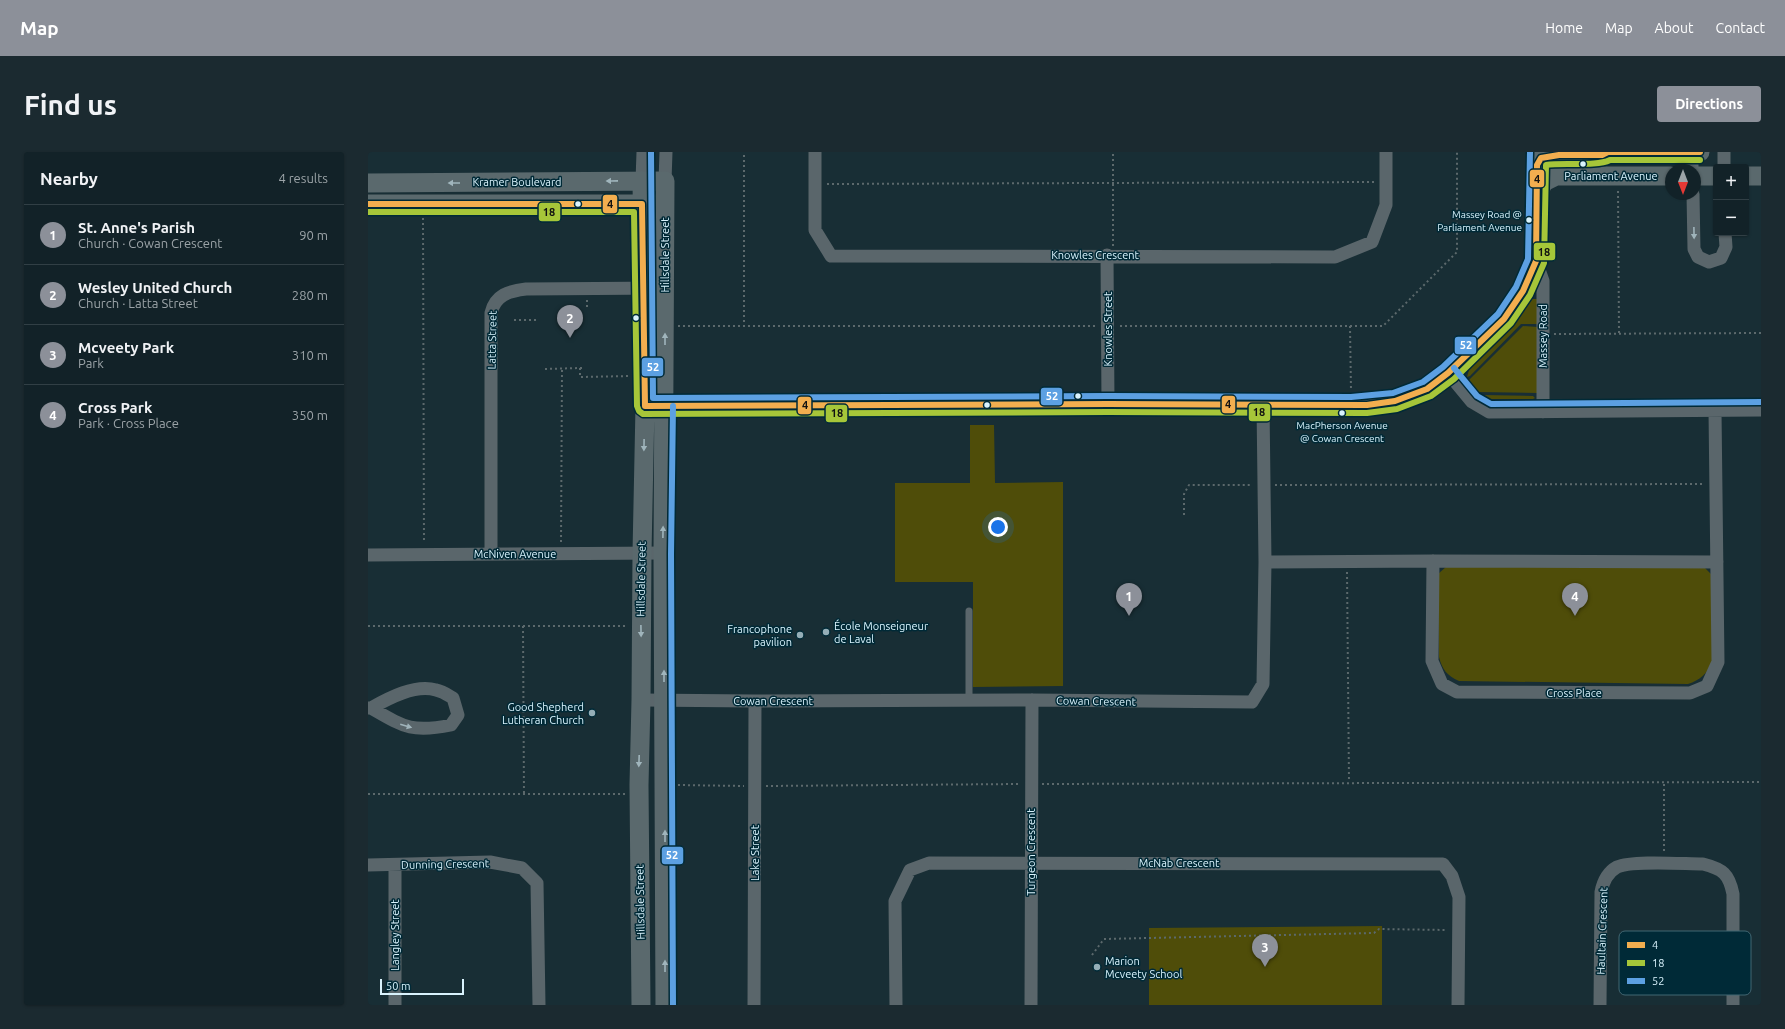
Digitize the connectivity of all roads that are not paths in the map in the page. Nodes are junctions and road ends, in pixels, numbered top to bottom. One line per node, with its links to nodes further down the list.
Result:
1 (642, 152): 19 (street, Hillsdale Street)
2 (666, 152): 18 (street, Hillsdale Street)
3 (815, 152): 27 (street, Knowles Crescent)
4 (1386, 152): 27 (street, Knowles Crescent)
5 (1608, 152): 6 (street, Parliament Avenue); 9 (street, Parliament Avenue)
6 (1692, 152): 7 (street, Parliament Avenue); 10 (street)
7 (1700, 152)
8 (1724, 152): 11 (street)
9 (1537, 161): 12 (street); 21 (street, Massey Road)
10 (1692, 164)
11 (1724, 164)
12 (1556, 176): 13 (street, Parliament Avenue); 21 (street, Parliament Avenue)
13 (1665, 176)
14 (1701, 176): 15 (street)
15 (1713, 176)
16 (1749, 176): 17 (street)
17 (1761, 176)
18 (665, 180): 19 (street, Kramer Boulevard); 25 (street, Hillsdale Street)
19 (642, 181): 20 (street, Kramer Boulevard, one-way to 20); 24 (street, Hillsdale Street)
20 (368, 183)
21 (1537, 195): 28 (street, Massey Road)
22 (1693, 200): 26 (street, one-way to 26)
23 (368, 204): 24 (street, Kramer Boulevard)
24 (642, 204): 25 (street, Kramer Boulevard); 29 (street, Hillsdale Street)
25 (665, 204): 30 (street, Hillsdale Street)
26 (1726, 236)
27 (1110, 255): 32 (street, Knowles Street)
28 (1536, 262): 31 (street, Massey Road); 38 (street, Massey Road)
29 (643, 288): 30 (street, Latta Street); 34 (street, Hillsdale Street); 41 (street, Latta Street)
30 (665, 288): 35 (street, Hillsdale Street, one-way to 30)
31 (1448, 373): 33 (street, Massey Road); 38 (street)
32 (1108, 404): 33 (street, Massey Road); 35 (street, Massey Road)
33 (1263, 405): 44 (street, Cowan Crescent)
34 (645, 406): 35 (street, Massey Road); 39 (street, Hillsdale Street, one-way to 39)
35 (665, 406): 40 (street, Hillsdale Street, one-way to 35)
36 (1761, 410): 37 (street)
37 (1715, 411): 38 (street); 45 (street, Cross Place)
38 (1543, 412)
39 (642, 553): 40 (street, McNiven Avenue); 41 (street, McNiven Avenue); 47 (street, Hillsdale Street, one-way to 47)
40 (663, 553): 48 (street, Hillsdale Street, one-way to 40)
41 (491, 554): 42 (street, McNiven Avenue)
42 (368, 555)
43 (1433, 561): 44 (street); 45 (street); 45 (street, Cross Place)
44 (1265, 562): 50 (street, Cowan Crescent)
45 (1717, 562)
46 (969, 611): 49 (lane)
47 (641, 700): 48 (street, Cowan Crescent); 60 (street, Hillsdale Street, one-way to 60)
48 (664, 700): 51 (street, Cowan Crescent); 61 (street, Hillsdale Street, one-way to 48)
49 (969, 700): 50 (street, Cowan Crescent); 51 (street, Cowan Crescent)
50 (1032, 700): 53 (street, Turgeon Crescent)
51 (755, 701): 62 (street, Lake Street)
52 (370, 708): 52 (street, one-way to 52)
53 (1031, 862): 63 (street, McNab Crescent); 64 (street, Turgeon Crescent); 65 (street, McNab Crescent)
54 (368, 865): 55 (street, Dunning Crescent)
55 (395, 865): 58 (street, Langley Street); 59 (street, Dunning Crescent)
56 (1733, 931): 66 (street, Haultain Crescent)
57 (1734, 995): 67 (street, Haultain Crescent)
58 (395, 1005)
59 (539, 1005)
60 (641, 1005)
61 (665, 1005)
62 (754, 1005)
63 (896, 1005)
64 (1031, 1005)
65 (1458, 1005)
66 (1600, 1005)
67 (1734, 1005)

